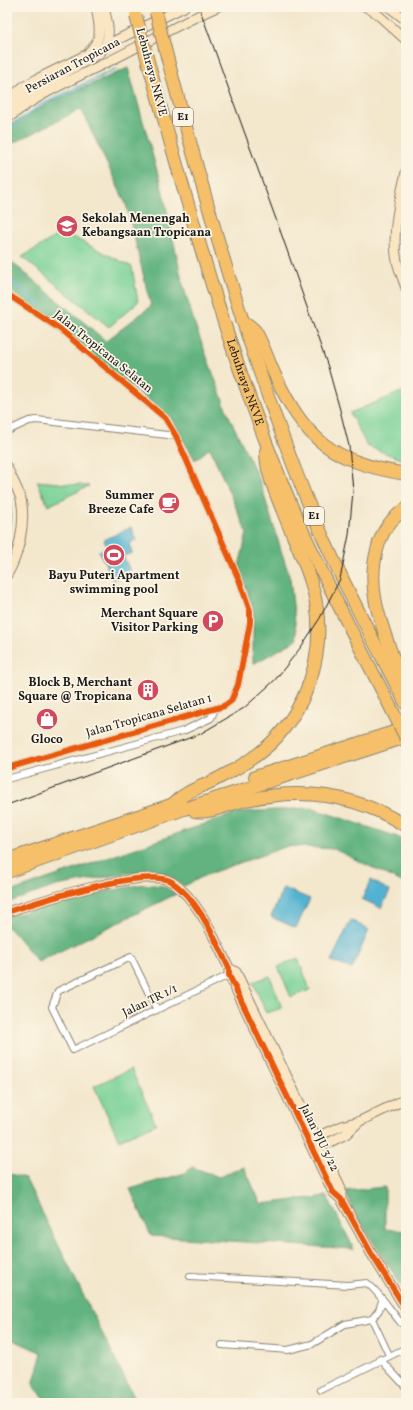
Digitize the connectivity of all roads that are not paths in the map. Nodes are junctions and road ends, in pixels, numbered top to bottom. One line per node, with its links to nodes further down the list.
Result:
1 (96, 7): 14 (street)
2 (104, 7): 10 (street)
3 (184, 7): 11 (street, Persiaran Tropicana)
4 (217, 7): 17 (street, Persiaran Tropicana)
5 (366, 7): 12 (street)
6 (389, 7): 9 (street)
7 (156, 10): 21 (highway, Lebuhraya NKVE / E1, bridge)
8 (135, 12): 24 (highway, Lebuhraya NKVE / E1, bridge)
9 (406, 20)
10 (108, 27): 11 (street); 13 (street)
11 (123, 36): 13 (street, Persiaran Tropicana)
12 (406, 40)
13 (107, 45): 14 (street, Persiaran Tropicana); 16 (street)
14 (87, 54): 15 (street, Persiaran Tropicana)
15 (7, 101)
16 (7, 110)
17 (7, 119)
18 (406, 172): 19 (street)
19 (406, 288)
20 (7, 294): 23 (street, Jalan Tropicana Selatan)
21 (242, 320): 26 (highway); 29 (highway, Lebuhraya NKVE / E1)
22 (7, 431): 23 (street)
23 (176, 436): 30 (street, Jalan Tropicana Selatan 1)
24 (267, 444): 32 (highway, Lebuhraya NKVE / E1, bridge); 35 (highway)
25 (7, 467): 28 (street)
26 (406, 474)
27 (406, 509): 29 (highway)
28 (7, 575)
29 (406, 704)
30 (215, 709): 33 (street, Jalan Tropicana Selatan 1); 34 (street, Jalan Tropicana Selatan 1)
31 (406, 728): 35 (highway)
32 (406, 738): 35 (highway)
33 (7, 768)
34 (7, 779)
35 (179, 807): 36 (highway); 37 (highway); 38 (highway)
36 (406, 826)
37 (7, 860)
38 (7, 872)
39 (7, 912): 40 (street, Jalan PJU 3/22)
40 (231, 972): 41 (street, Jalan TR 1/1); 44 (street, Jalan PJU 3/22)
41 (157, 1010): 41 (street, Jalan TR 1/1)
42 (406, 1099): 43 (street)
43 (360, 1121): 44 (street); 45 (street)
44 (312, 1139): 45 (street, Jalan PJU 3/22)
45 (317, 1149): 48 (street, Jalan PJU 3/22)
46 (190, 1276): 47 (street)
47 (382, 1301): 49 (street); 50 (street)
48 (406, 1309)
49 (372, 1319): 51 (street); 53 (street)
50 (401, 1323)
51 (222, 1345)
52 (406, 1348): 53 (street)
53 (389, 1355): 54 (street)
54 (380, 1359): 55 (street); 56 (street)
55 (406, 1387)
56 (321, 1390)

